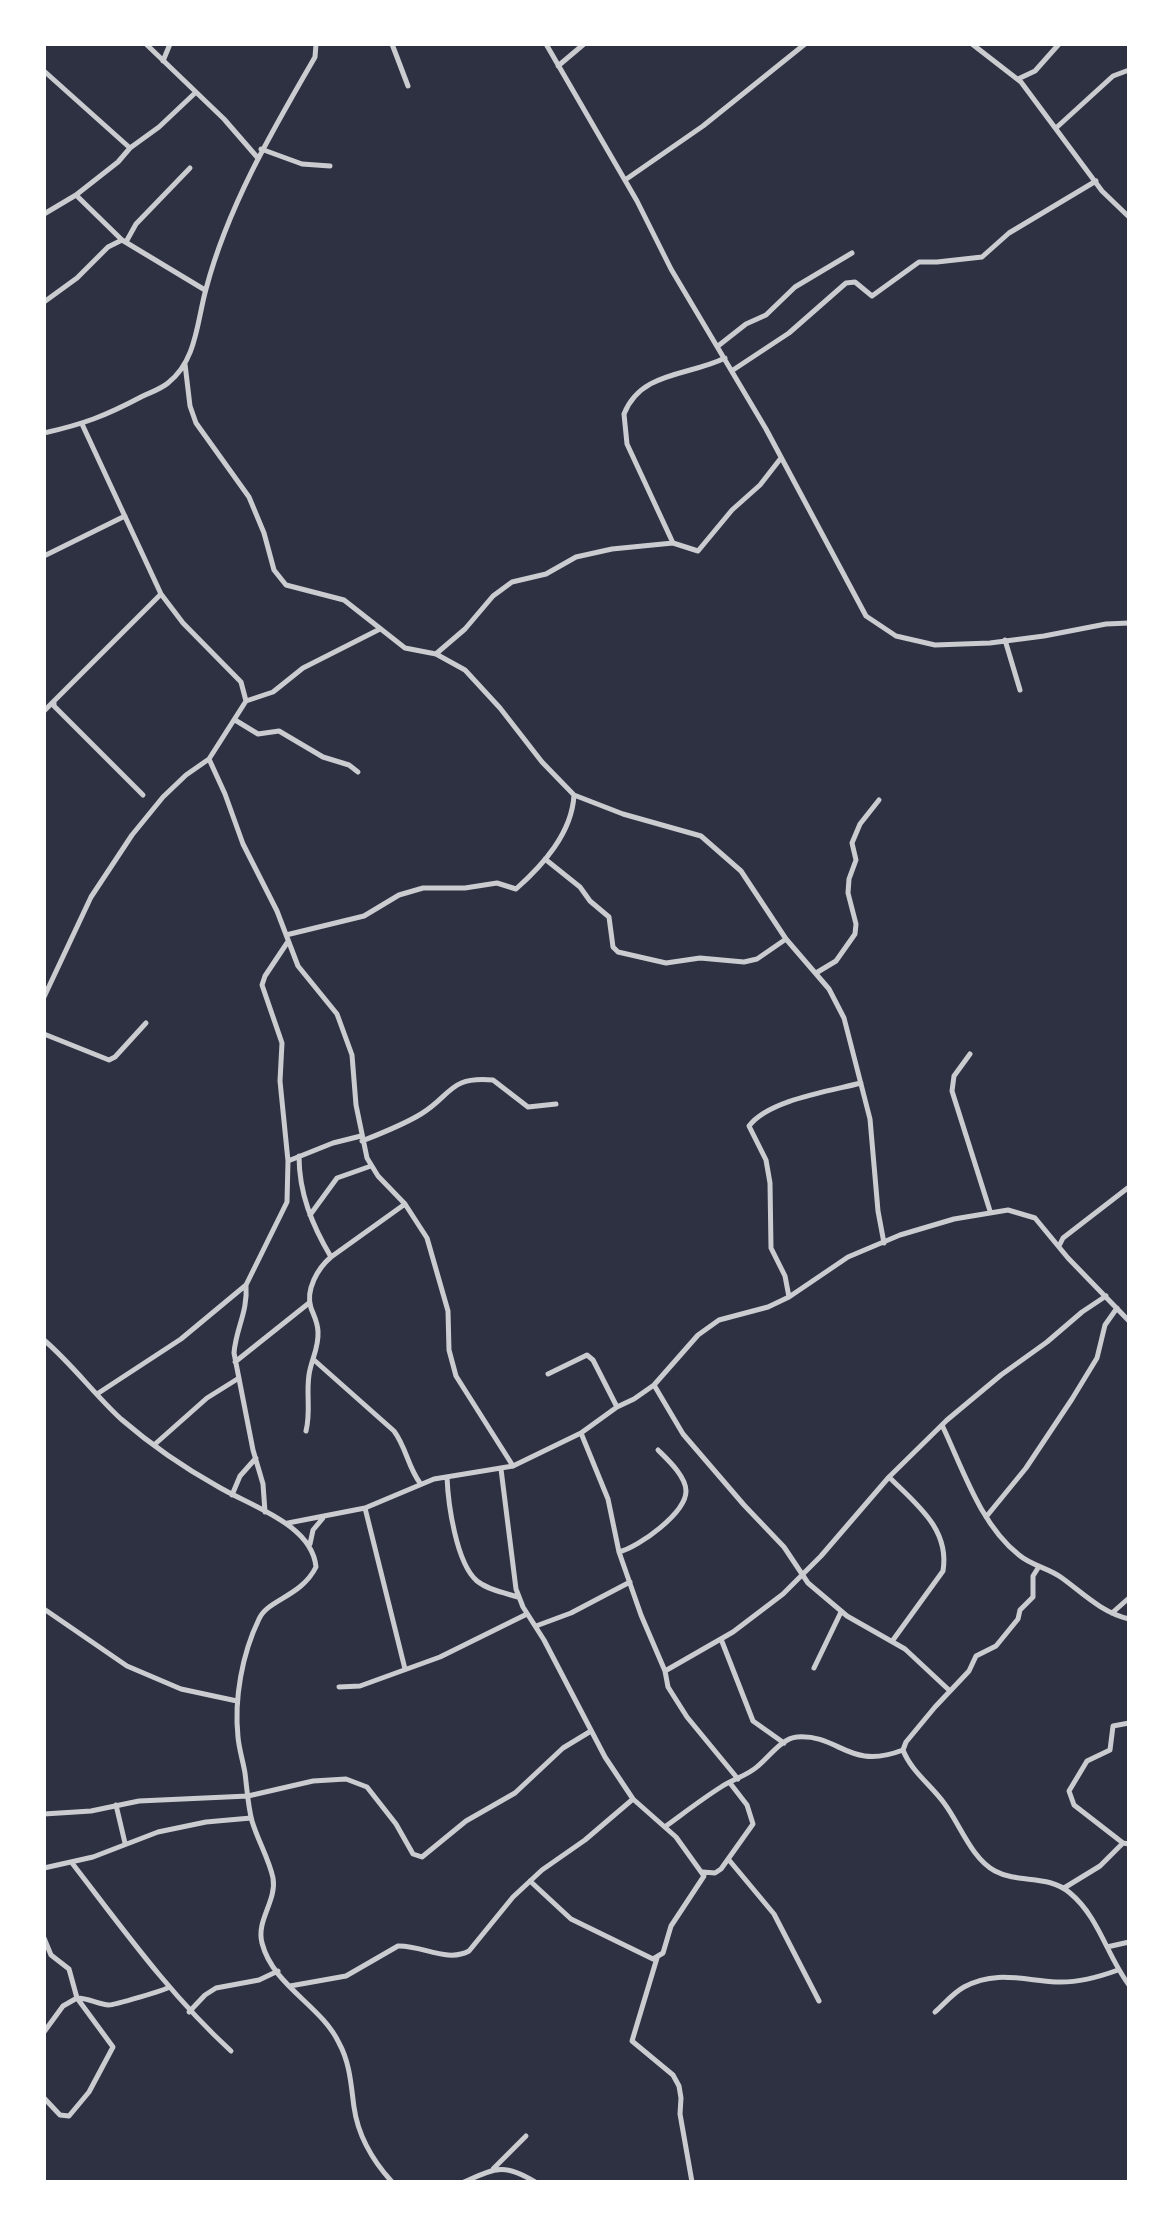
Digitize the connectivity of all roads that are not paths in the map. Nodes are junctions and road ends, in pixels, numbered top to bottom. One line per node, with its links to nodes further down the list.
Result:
1 (146, 44): 10 (street)
2 (170, 44): 10 (street)
3 (316, 44): 19 (street)
4 (392, 44): 15 (street)
5 (546, 44): 11 (street)
6 (584, 44): 11 (street)
7 (805, 44): 23 (street)
8 (972, 44): 14 (street)
9 (1059, 44): 14 (street)
10 (163, 62): 16 (street)
11 (558, 66): 23 (street)
12 (1129, 70): 17 (street)
13 (44, 71): 18 (street)
14 (1018, 79): 17 (street)
15 (408, 86)
16 (195, 93): 18 (street); 20 (street)
17 (1056, 128): 24 (street)
18 (130, 148): 25 (street)
19 (261, 149): 20 (street); 21 (street)
20 (257, 157): 30 (street)
21 (330, 166)
22 (190, 168): 28 (street)
23 (625, 180): 32 (street)
24 (1096, 181): 27 (street); 35 (street)
25 (76, 195): 26 (street); 28 (street)
26 (45, 213)
27 (1129, 217)
28 (124, 241): 30 (street); 31 (street)
29 (852, 253): 32 (street)
30 (205, 290): 34 (street)
31 (44, 302)
32 (718, 346): 33 (street)
33 (725, 358): 35 (street); 40 (street)
34 (185, 364): 36 (street); 44 (street)
35 (733, 370): 38 (street)
36 (82, 424): 37 (street); 39 (street)
37 (44, 433)
38 (781, 458): 40 (street); 45 (street)
39 (125, 516): 41 (street); 42 (street)
40 (673, 543): 46 (street)
41 (44, 556)
42 (161, 594): 48 (street); 49 (street)
43 (1129, 623): 45 (street)
44 (380, 629): 46 (street); 48 (street)
45 (1005, 640): 47 (street)
46 (436, 654): 55 (street)
47 (1020, 690)
48 (246, 701): 51 (street)
49 (54, 702): 50 (street); 54 (street)
50 (44, 711)
51 (235, 720): 52 (street); 53 (street)
52 (209, 759): 58 (street); 62 (street)
53 (358, 772)
54 (143, 795)
55 (574, 795): 57 (street); 59 (street)
56 (879, 800): 61 (street)
57 (545, 859): 58 (street); 59 (street)
58 (286, 935): 60 (street)
59 (786, 939): 61 (street)
60 (288, 943): 68 (street); 70 (street)
61 (816, 973): 66 (street)
62 (44, 997)
63 (146, 1023): 64 (street)
64 (44, 1034)
65 (970, 1054): 74 (street)
66 (861, 1083): 76 (street); 81 (street)
67 (556, 1104): 68 (street)
68 (362, 1138): 69 (street); 71 (street)
69 (299, 1156): 70 (street); 75 (street)
70 (288, 1161): 79 (street)
71 (371, 1166): 73 (street); 75 (street)
72 (1129, 1187): 77 (street)
73 (405, 1204): 78 (street); 99 (street)
74 (990, 1211): 76 (street); 77 (street)
75 (310, 1215): 78 (street)
76 (884, 1243): 81 (street)
77 (1059, 1246): 80 (street)
78 (331, 1257): 82 (street)
79 (246, 1285): 87 (street); 91 (street)
80 (1106, 1296): 83 (street); 93 (street)
81 (789, 1297): 90 (street)
82 (309, 1303): 86 (street); 87 (street)
83 (1117, 1308): 84 (street); 108 (street)
84 (1129, 1321)
85 (44, 1340): 91 (street)
86 (314, 1360): 94 (street); 103 (street)
87 (235, 1362): 89 (street)
88 (548, 1374): 92 (street)
89 (239, 1378): 96 (street); 98 (street)
90 (654, 1385): 92 (street); 113 (street)
91 (97, 1394): 96 (street)
92 (617, 1407): 95 (street)
93 (942, 1425): 102 (street); 108 (street)
94 (306, 1431)
95 (581, 1433): 99 (street); 111 (street)
96 (154, 1445): 104 (street)
97 (658, 1450): 111 (street)
98 (256, 1458): 104 (street); 106 (street)
99 (513, 1466): 100 (street)
100 (501, 1469): 101 (street); 115 (street)
101 (447, 1477): 103 (street); 115 (street)
102 (889, 1477): 113 (street); 124 (street)
103 (420, 1483): 105 (street)
104 (232, 1495): 106 (street)
105 (365, 1508): 107 (street); 126 (street)
106 (265, 1512): 109 (street)
107 (327, 1516): 109 (street); 110 (street)
108 (986, 1517): 112 (street)
109 (288, 1523): 110 (street)
110 (310, 1544): 130 (street)
111 (619, 1552): 114 (street)
112 (1038, 1568): 120 (street); 129 (street)
113 (802, 1576): 118 (street); 123 (street)
114 (630, 1582): 122 (street); 127 (street)
115 (519, 1597): 119 (street)
116 (1129, 1598): 120 (street)
117 (44, 1609): 130 (street)
118 (841, 1612): 124 (street); 125 (street)
119 (527, 1614): 122 (street); 126 (street)
120 (1111, 1614): 121 (street)
121 (1129, 1619)
122 (536, 1626): 132 (street)
123 (721, 1639): 127 (street); 133 (street)
124 (893, 1640): 129 (street)
125 (814, 1668)
126 (405, 1669): 128 (street)
127 (665, 1671): 135 (street)
128 (339, 1687)
129 (950, 1691): 134 (street)
130 (237, 1701): 137 (street)
131 (1129, 1723): 144 (street)
132 (591, 1731): 137 (street); 138 (street)
133 (784, 1743): 134 (street); 135 (street)
134 (903, 1750): 150 (street)
135 (738, 1779): 136 (street)
136 (730, 1783): 142 (street); 145 (street)
137 (248, 1796): 139 (street); 141 (street)
138 (633, 1799): 142 (street); 149 (street)
139 (116, 1805): 140 (street); 143 (street)
140 (44, 1814)
141 (251, 1818): 143 (street); 156 (street)
142 (666, 1826): 148 (street)
143 (125, 1843): 146 (street)
144 (1126, 1844): 150 (street)
145 (729, 1860): 148 (street); 161 (street)
146 (72, 1863): 147 (street); 159 (street)
147 (44, 1868)
148 (703, 1872): 154 (street)
149 (530, 1881): 154 (street); 158 (street)
150 (1064, 1888): 153 (street)
151 (44, 1938): 160 (street)
152 (1129, 1942): 153 (street)
153 (1107, 1947): 155 (street)
154 (657, 1958): 172 (street)
155 (1118, 1970): 157 (street); 163 (street)
156 (278, 1971): 158 (street); 162 (street)
157 (1129, 1985)
158 (290, 1986): 169 (street)
159 (169, 1987): 160 (street); 162 (street)
160 (77, 1998): 164 (street); 166 (street)
161 (819, 2001)
162 (189, 2012): 165 (street)
163 (935, 2012)
164 (44, 2032)
165 (231, 2051)
166 (44, 2098)
167 (526, 2136): 168 (street)
168 (492, 2170): 170 (street); 171 (street)
169 (392, 2182)
170 (464, 2182)
171 (535, 2182)
172 (692, 2182)

